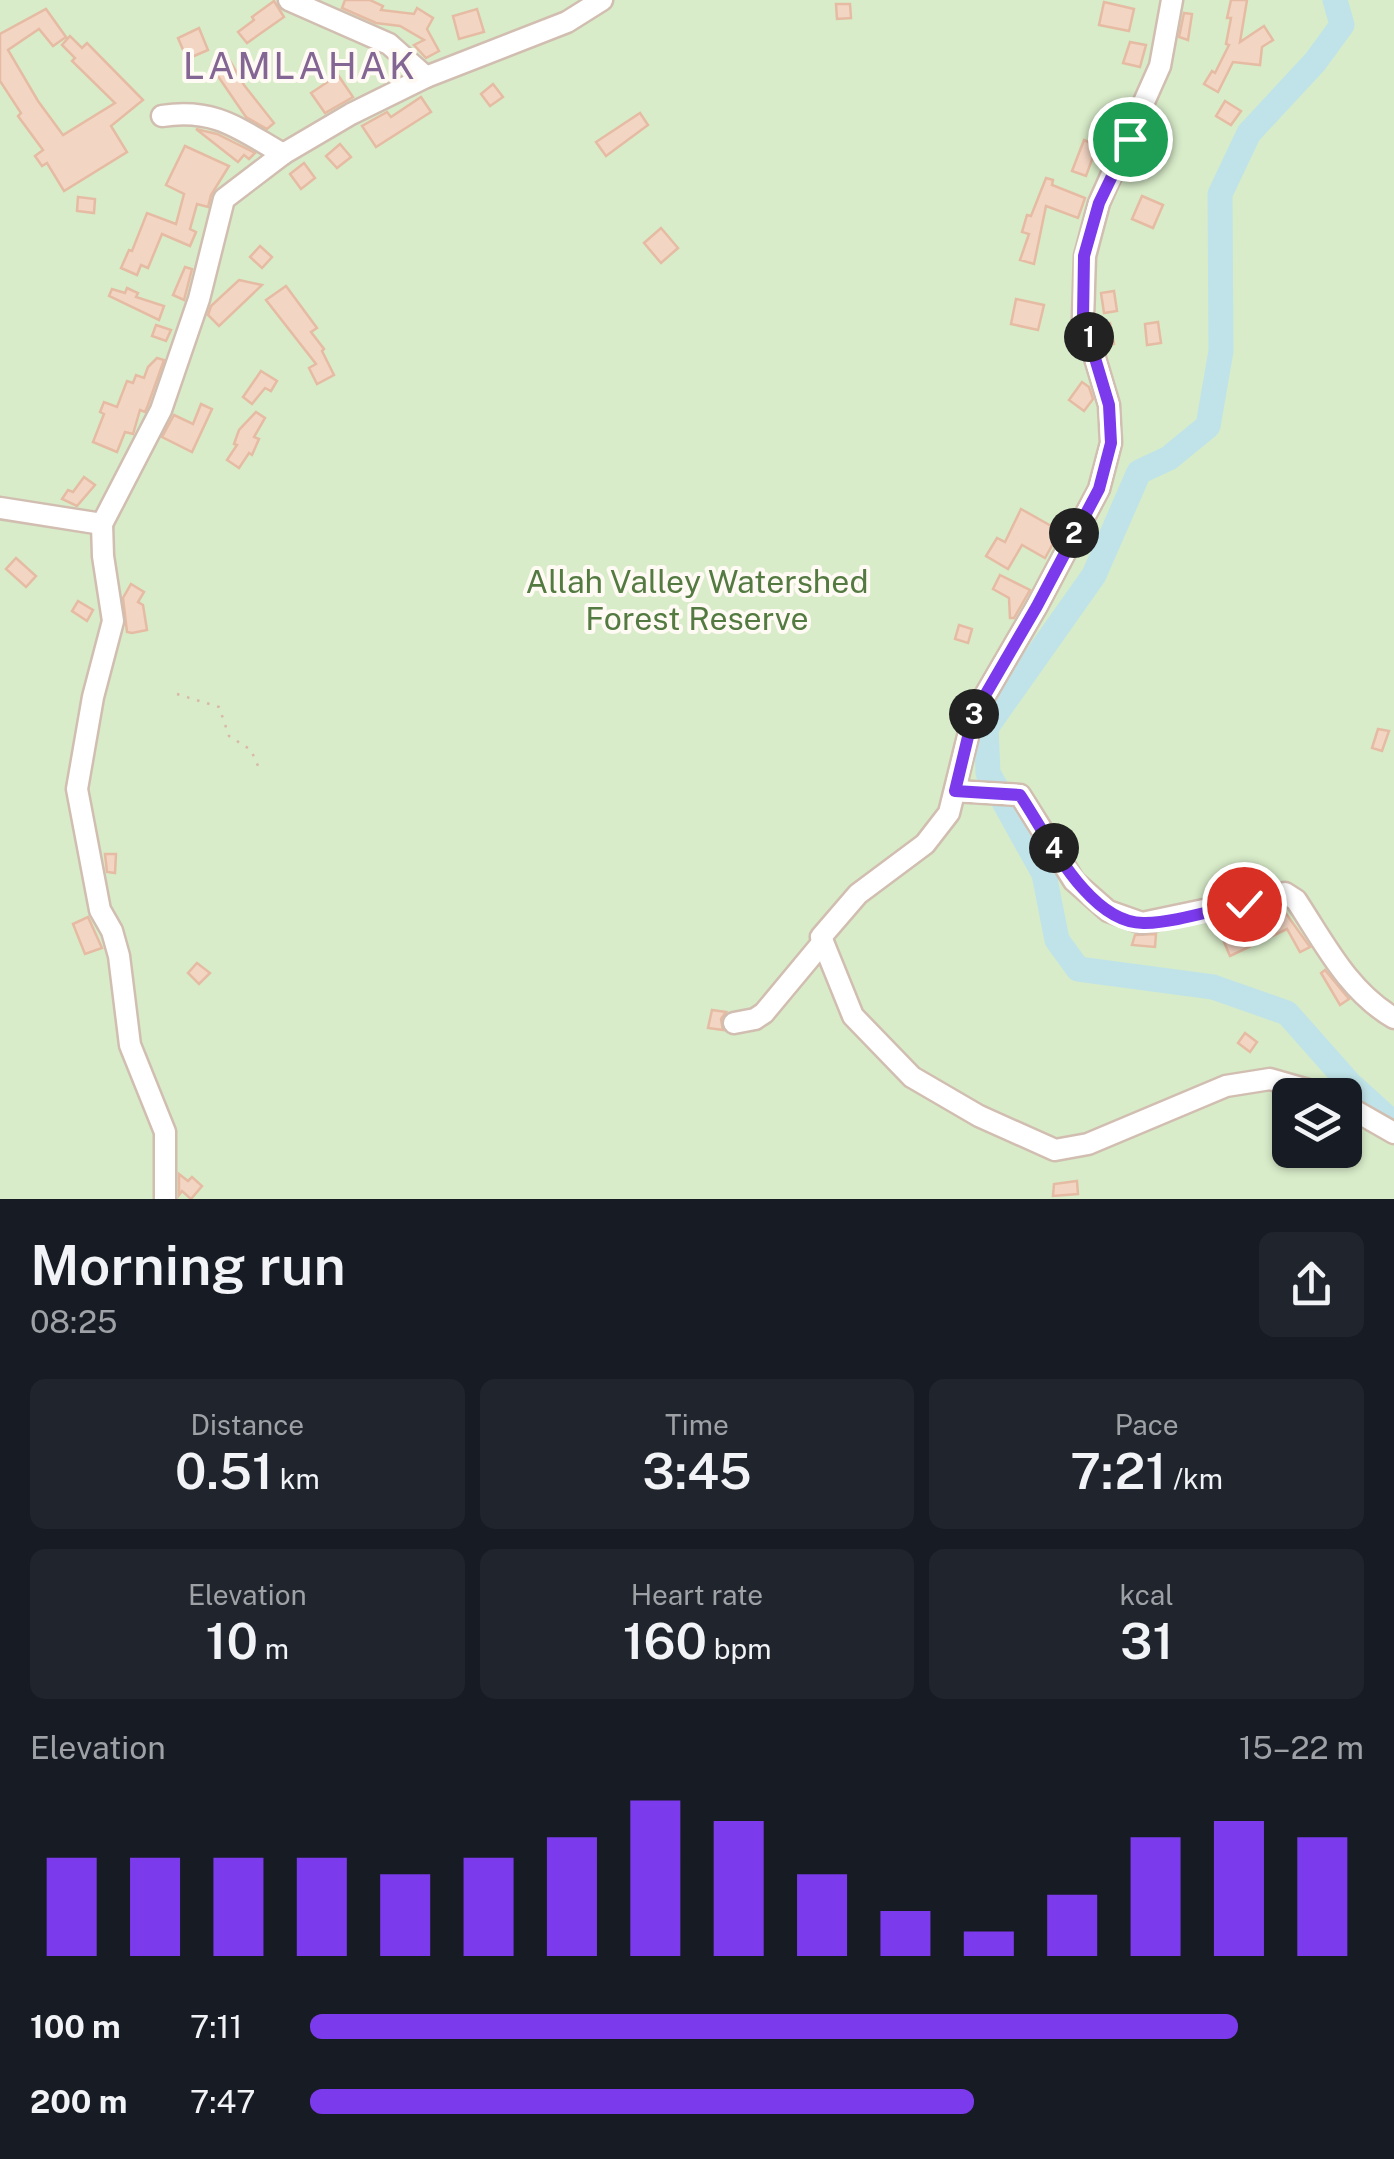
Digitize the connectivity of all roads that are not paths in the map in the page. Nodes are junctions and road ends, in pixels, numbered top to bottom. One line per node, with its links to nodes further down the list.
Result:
1 (290, 0): 4 (street)
2 (602, 0): 4 (street)
3 (1172, 0): 9 (street)
4 (426, 76): 6 (street)
5 (162, 116): 6 (street)
6 (283, 154): 8 (street)
7 (0, 508): 8 (street)
8 (102, 524): 16 (street)
9 (955, 791): 10 (street); 11 (street)
10 (824, 942): 12 (street); 13 (street)
11 (1394, 1018)
12 (734, 1023)
13 (1272, 1080)
14 (1362, 1115): 15 (street)
15 (1394, 1133)
16 (165, 1199)

